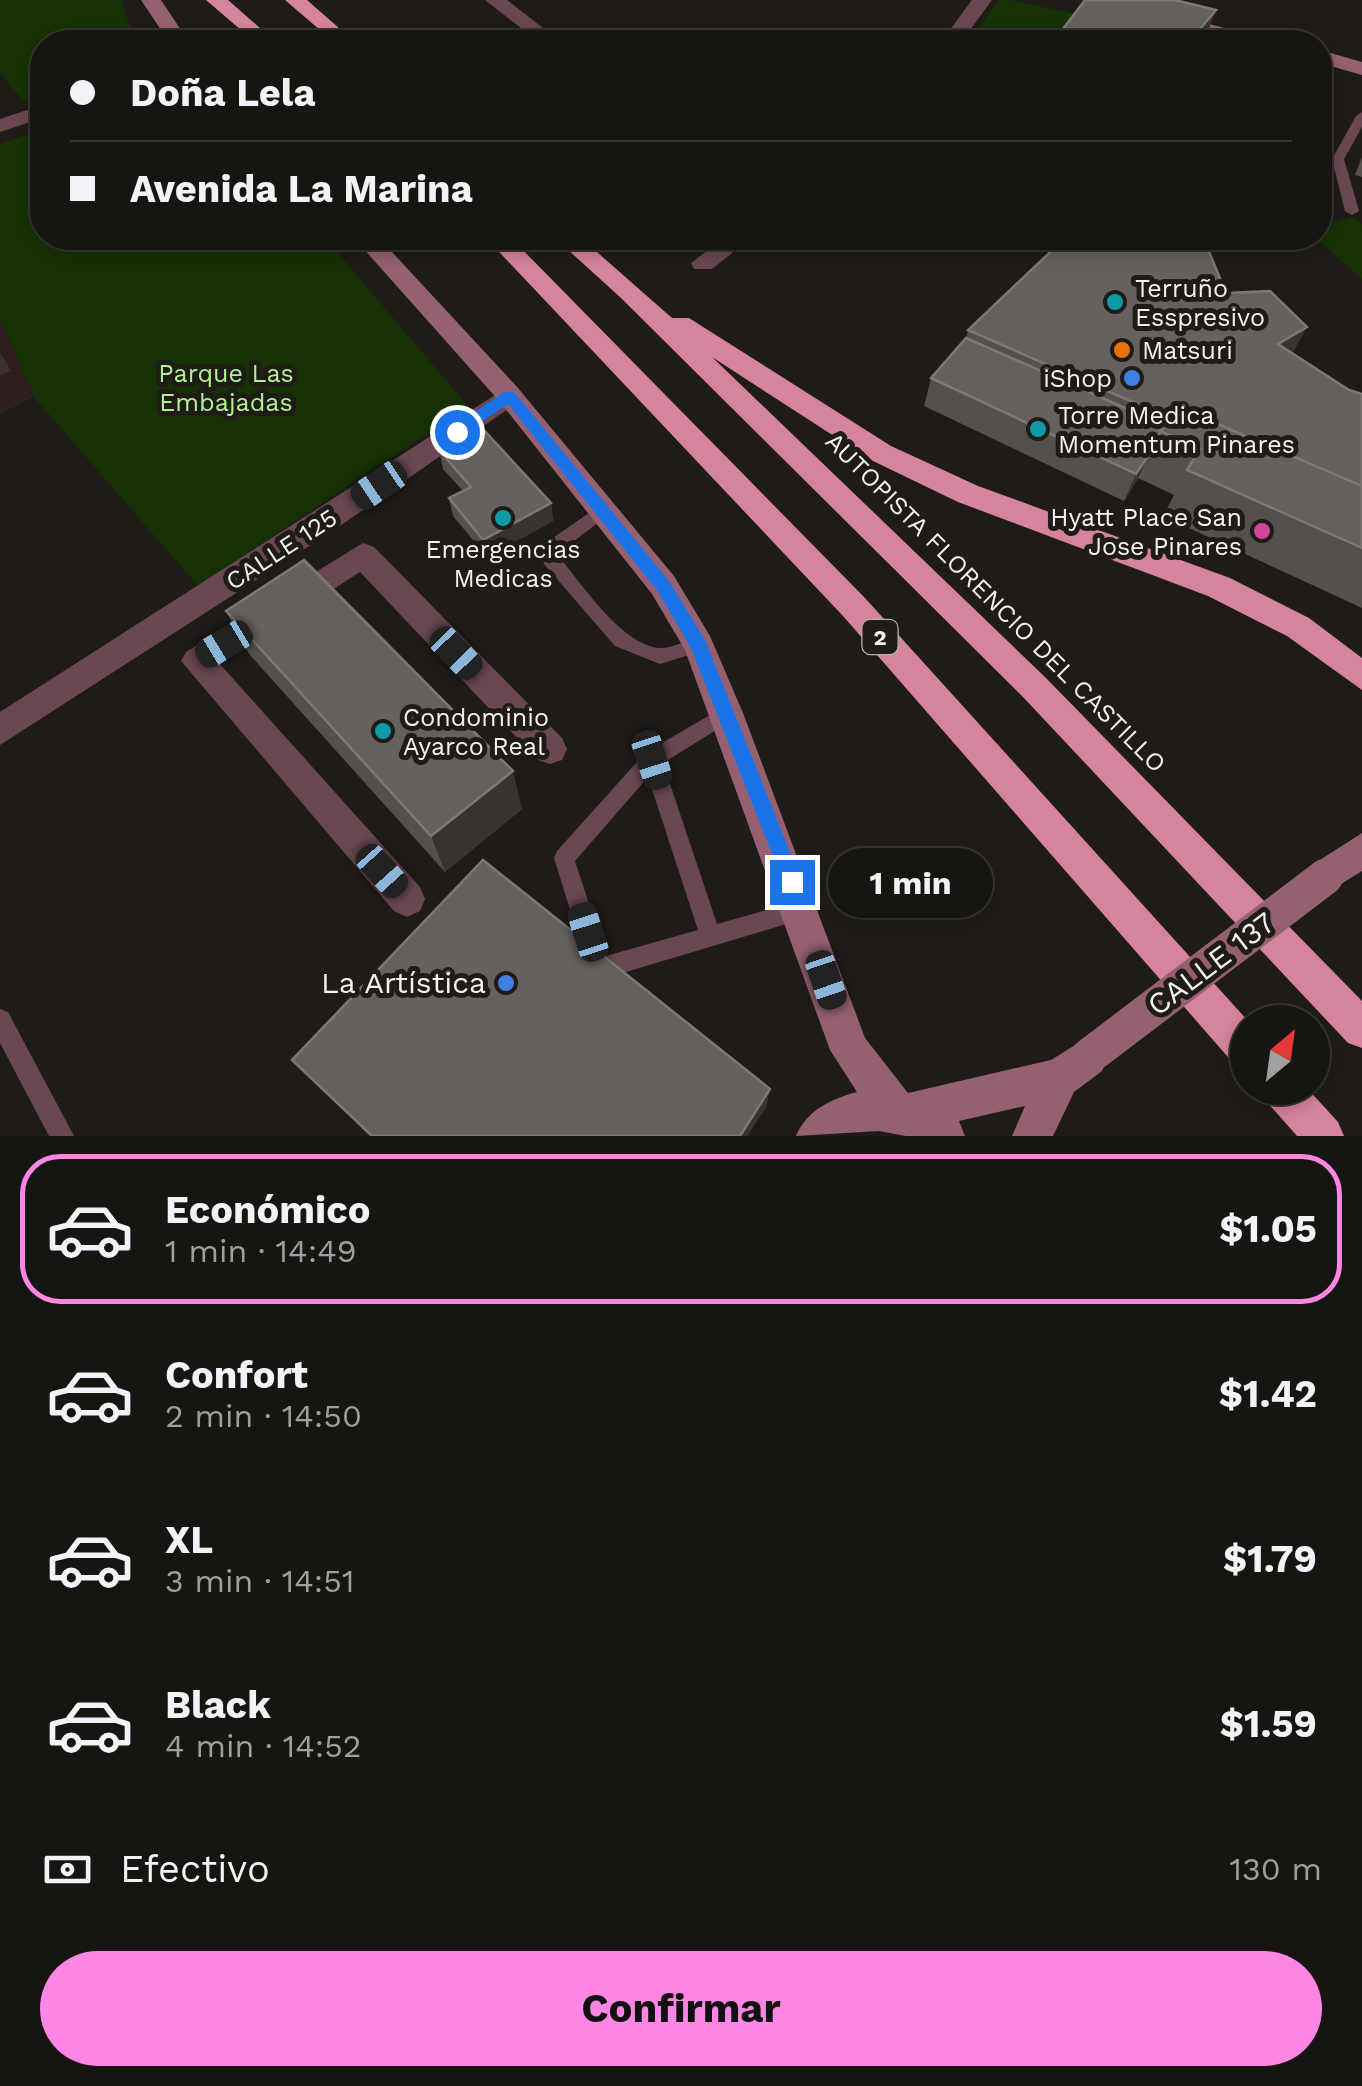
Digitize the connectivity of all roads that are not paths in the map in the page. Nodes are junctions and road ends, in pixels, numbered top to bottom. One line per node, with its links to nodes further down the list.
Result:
1 (150, 0): 7 (street)
2 (216, 0): 8 (highway)
3 (296, 0): 9 (highway)
4 (495, 0): 10 (street)
5 (982, 0): 11 (street)
6 (1092, 0): 12 (street)
7 (171, 30)
8 (252, 30)
9 (331, 30)
10 (536, 30)
11 (959, 30)
12 (1218, 30)
13 (1332, 66): 14 (street)
14 (1362, 70)
15 (30, 115): 17 (street)
16 (1362, 116): 18 (lane)
17 (0, 126)
18 (1356, 136): 19 (lane)
19 (1352, 211)
20 (377, 250): 26 (street)
21 (510, 250): 43 (highway, 2)
22 (581, 250): 25 (highway, AUTOPISTA FLORENCIO DEL CASTILLO)
23 (722, 250): 24 (street)
24 (703, 264)
25 (630, 292): 33 (highway); 44 (highway, AUTOPISTA FLORENCIO DEL CASTILLO)
26 (509, 396): 27 (street); 28 (street, CALLE 125)
27 (602, 510): 31 (street); 31 (lane)
28 (327, 520): 29 (street); 30 (street, CALLE 125)
29 (363, 556): 32 (street); 36 (street)
30 (163, 626): 32 (street); 35 (street, CALLE 125)
31 (699, 645): 34 (street)
32 (196, 661): 39 (street)
33 (1362, 676)
34 (727, 713): 37 (lane); 40 (street)
35 (0, 730)
36 (550, 749)
37 (652, 760): 41 (lane); 41 (lane)
38 (1362, 850): 46 (street, CALLE 137, bridge)
39 (407, 898)
40 (802, 910): 41 (lane); 45 (street)
41 (710, 934)
42 (0, 1020): 50 (lane)
43 (1230, 1030)
44 (1362, 1030)
45 (850, 1050): 48 (street); 49 (street)
46 (1074, 1067): 48 (street, CALLE 137); 52 (street, CALLE 137)
47 (1296, 1105): 53 (highway)
48 (901, 1113): 49 (street, CALLE 137); 51 (street)
49 (832, 1126)
50 (62, 1136)
51 (945, 1136)
52 (1032, 1136)
53 (1324, 1136)

